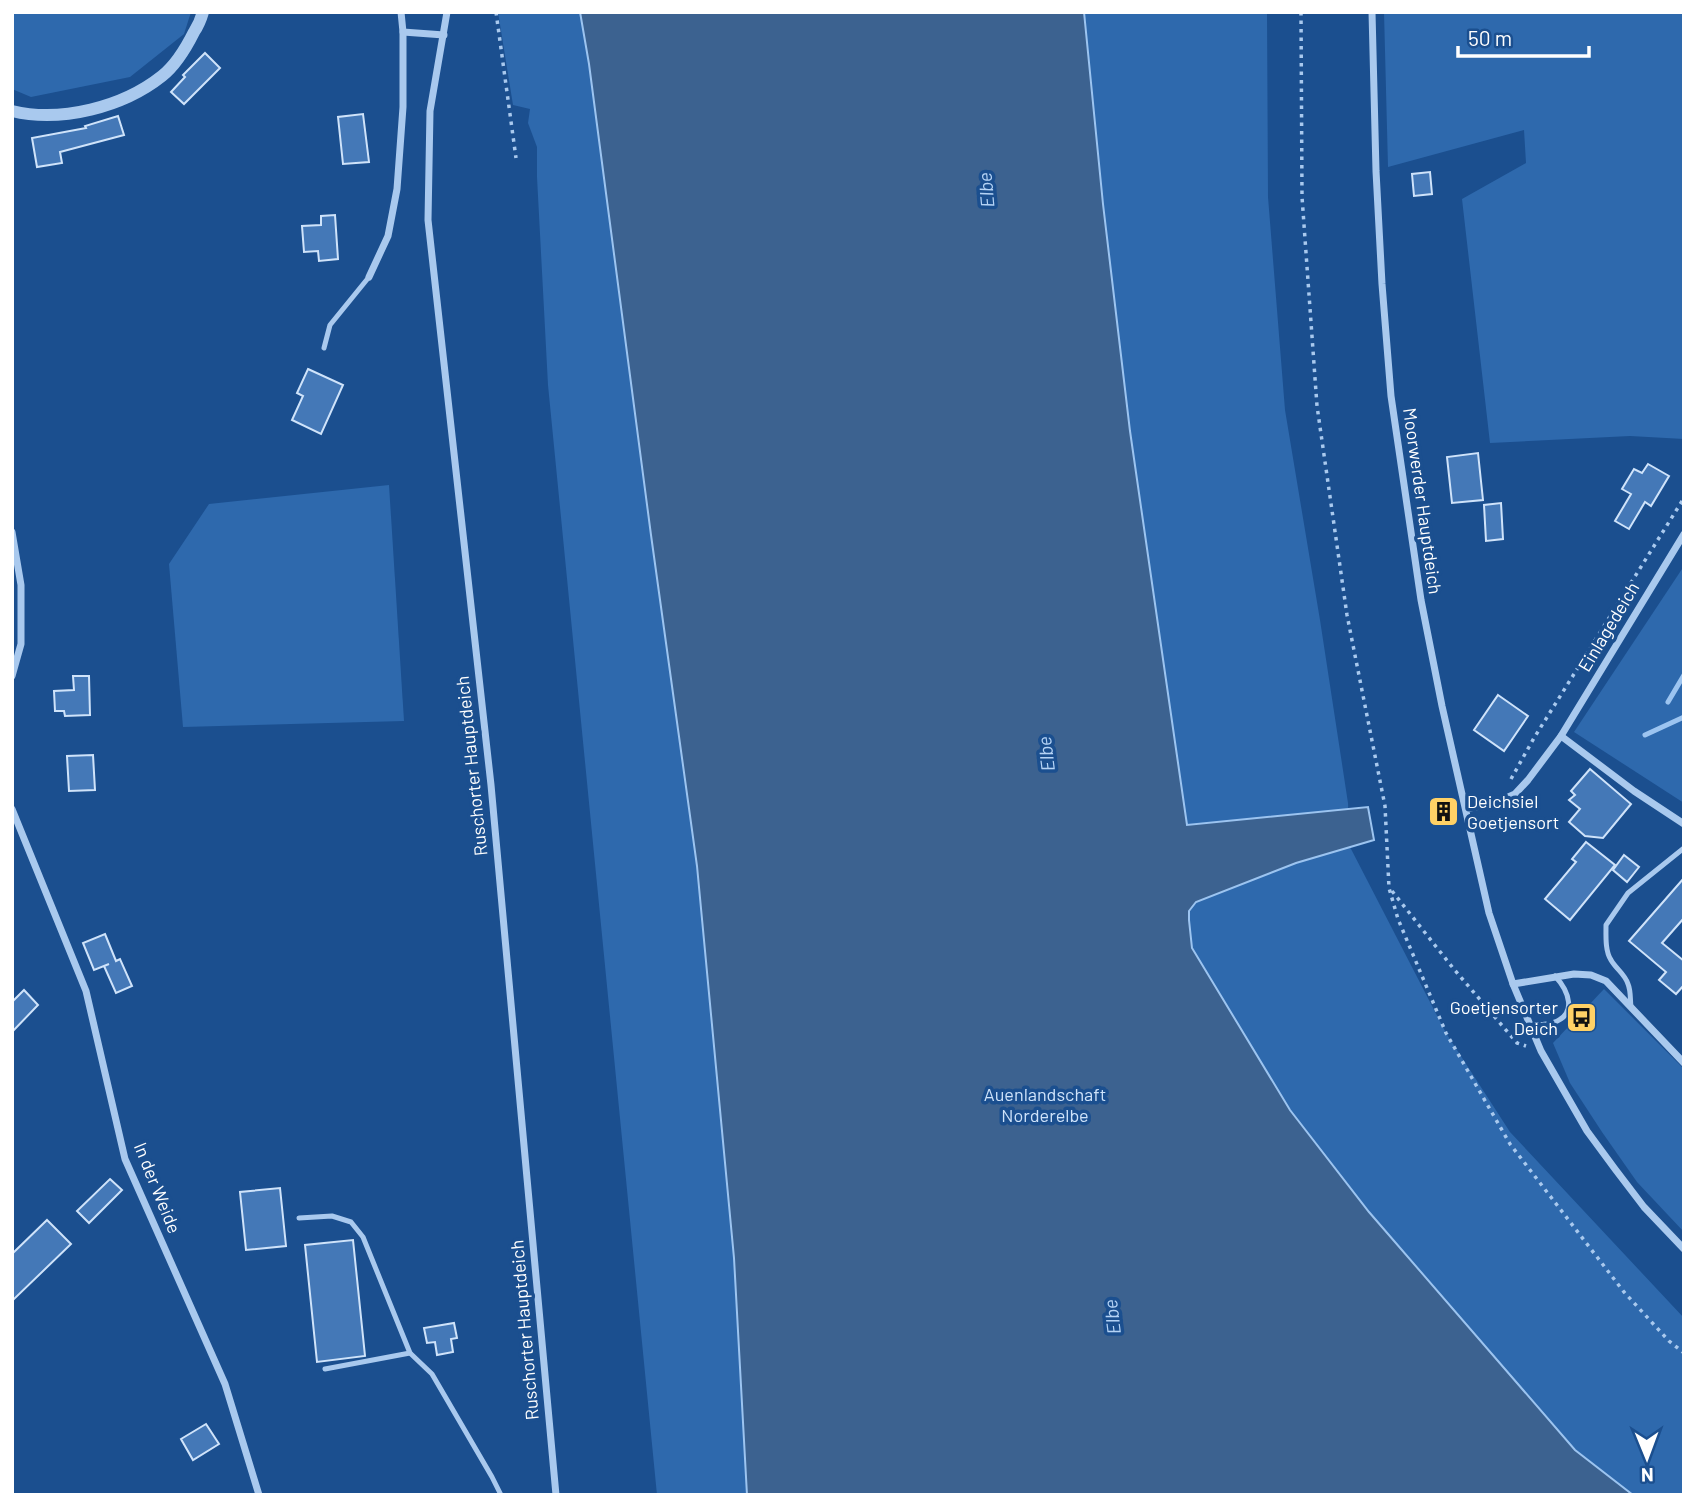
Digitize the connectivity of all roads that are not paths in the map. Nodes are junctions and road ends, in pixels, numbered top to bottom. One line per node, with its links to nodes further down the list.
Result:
1 (203, 12): 7 (street)
2 (401, 12): 5 (street)
3 (447, 12): 6 (street, Ruschorter Hauptdeich)
4 (1372, 12): 15 (street, Moorwerder Hauptdeich)
5 (404, 32): 6 (street); 8 (street)
6 (444, 35): 29 (street, Ruschorter Hauptdeich)
7 (12, 111)
8 (369, 277): 9 (lane)
9 (324, 348)
10 (12, 532): 12 (street)
11 (1684, 534): 13 (street, Einlagedeich)
12 (12, 676)
13 (1561, 736): 15 (street, Einlagedeich); 16 (street)
14 (12, 809): 27 (street, In der Weide)
15 (1466, 809): 19 (street, Moorwerder Hauptdeich)
16 (1684, 824)
17 (1684, 848): 20 (lane)
18 (1555, 976): 19 (street); 20 (street); 21 (lane)
19 (1513, 984): 21 (street)
20 (1632, 1008): 22 (street)
21 (1529, 1025): 24 (street)
22 (1684, 1063)
23 (299, 1218): 25 (lane)
24 (1684, 1249)
25 (410, 1353): 26 (lane); 28 (lane)
26 (325, 1369)
27 (259, 1495)
28 (501, 1495)
29 (556, 1495)

